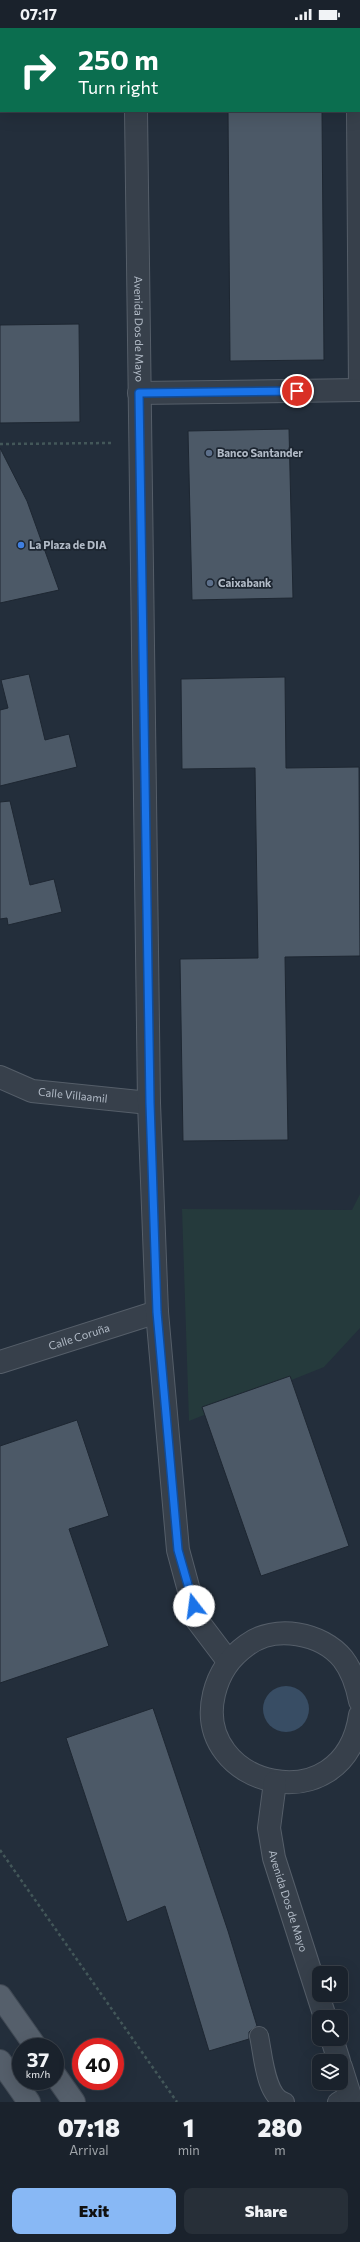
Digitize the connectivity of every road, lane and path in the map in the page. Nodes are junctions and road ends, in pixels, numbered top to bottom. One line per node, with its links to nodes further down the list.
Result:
1 (136, 112): 4 (street, Avenida Dos de Mayo)
2 (358, 112): 3 (street)
3 (360, 390): 4 (street)
4 (139, 393): 5 (street, Avenida Dos de Mayo)
5 (140, 443): 6 (path); 8 (street, Avenida Dos de Mayo)
6 (0, 444)
7 (0, 1077): 8 (street, Calle Villaamil)
8 (150, 1103): 9 (street, Avenida Dos de Mayo)
9 (157, 1312): 10 (street, Calle Coruña); 11 (street, Avenida Dos de Mayo)
10 (0, 1362)
11 (228, 1661): 12 (street); 14 (street)
12 (359, 1688)
13 (360, 1715): 14 (street)
14 (275, 1782): 17 (street, Avenida Dos de Mayo)
15 (0, 1850): 24 (path)
16 (0, 1996): 19 (main road)
17 (323, 2010)
18 (260, 2036): 25 (lane)
19 (30, 2038)
20 (0, 2061): 22 (main road)
21 (64, 2088): 23 (main road)
22 (28, 2102)
23 (74, 2102)
24 (177, 2102)
25 (285, 2102)

